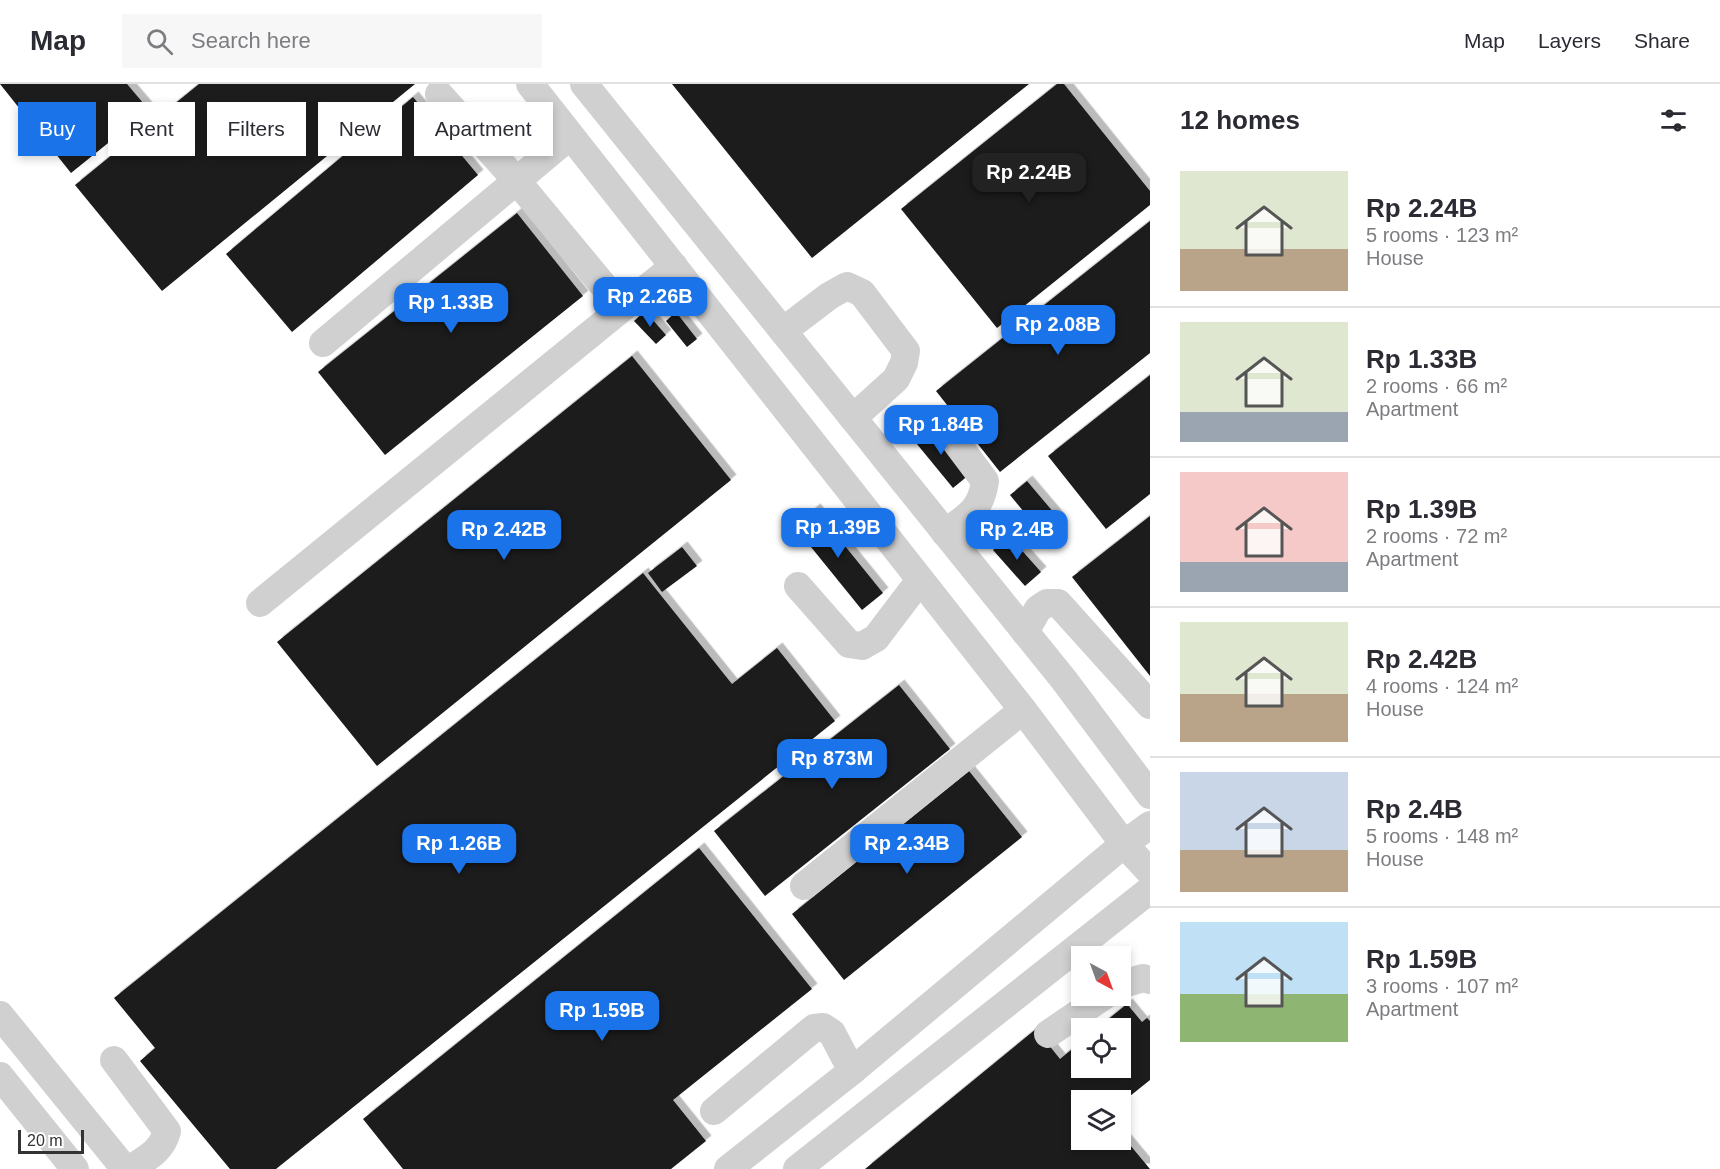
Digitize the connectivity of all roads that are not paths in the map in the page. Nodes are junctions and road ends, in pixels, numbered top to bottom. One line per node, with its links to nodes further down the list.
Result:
1 (584, 84): 8 (street)
2 (542, 88): 4 (street)
3 (439, 94): 5 (street)
4 (570, 136): 5 (street); 6 (street)
5 (516, 180): 7 (street); 9 (street)
6 (674, 266): 7 (street); 13 (street)
7 (622, 308): 15 (street)
8 (783, 331): 10 (street); 10 (street)
9 (323, 343)
10 (853, 418): 12 (street)
11 (943, 425): 12 (street)
12 (945, 533): 16 (street)
13 (920, 580): 14 (street); 18 (street)
14 (798, 586)
15 (260, 603)
16 (1025, 632): 17 (street); 19 (street)
17 (1150, 705)
18 (1023, 710): 21 (street); 23 (street)
19 (1150, 795)
20 (1150, 825): 21 (street)
21 (1124, 844): 22 (street); 31 (street)
22 (1150, 872)
23 (804, 886)
24 (1150, 890): 38 (street)
25 (1150, 980): 26 (street)
26 (1131, 982)
27 (1089, 1006): 29 (street)
28 (0, 1015): 35 (street)
29 (1048, 1034)
30 (114, 1060): 36 (street)
31 (852, 1071): 33 (street); 37 (street)
32 (0, 1076): 34 (street)
33 (714, 1111)
34 (75, 1169)
35 (125, 1169)
36 (130, 1169)
37 (728, 1169)
38 (797, 1169)

